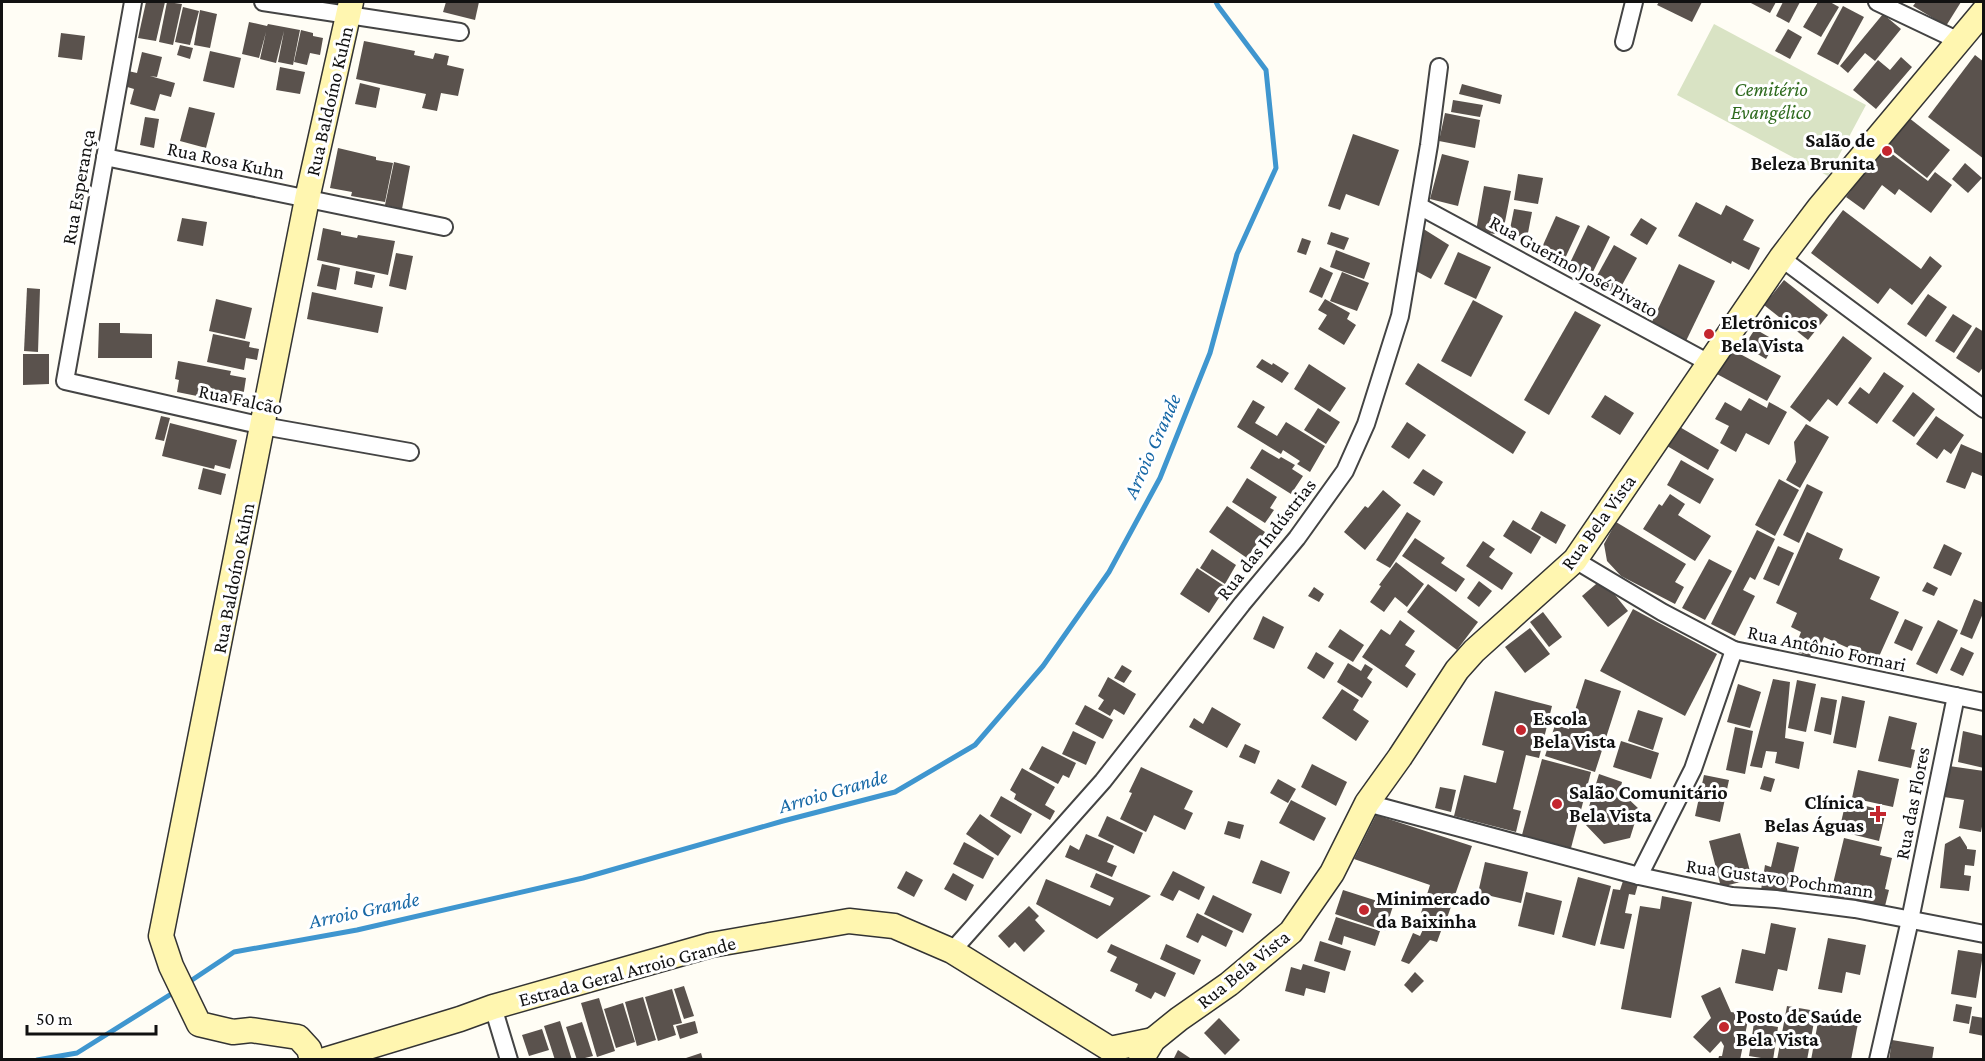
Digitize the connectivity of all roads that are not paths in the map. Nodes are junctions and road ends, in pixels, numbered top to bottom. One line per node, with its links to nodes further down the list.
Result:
1 (133, 2): 11 (street, Rua Esperança)
2 (263, 2): 5 (street)
3 (1634, 2): 9 (street)
4 (1877, 2): 8 (street)
5 (350, 8): 7 (street); 12 (main road, Rua Baldoíno Kuhn)
6 (1983, 11): 8 (main road, Rua Bela Vista)
7 (460, 32)
8 (1959, 41): 15 (main road, Rua Bela Vista)
9 (1624, 42)
10 (1439, 67): 13 (street, Rua das Indústrias)
11 (105, 157): 12 (street, Rua Rosa Kuhn); 17 (street, Rua Esperança)
12 (307, 199): 14 (street, Rua Rosa Kuhn); 19 (main road, Rua Baldoíno Kuhn)
13 (1419, 206): 16 (street, Rua Guerino José Pivato); 29 (street, Rua das Indústrias)
14 (444, 227)
15 (1781, 258): 16 (main road, Rua Bela Vista); 18 (street)
16 (1709, 363): 21 (main road, Rua Bela Vista)
17 (65, 381): 19 (street, Rua Falcão)
18 (1983, 409)
19 (263, 426): 20 (street, Rua Falcão); 32 (main road, Rua Baldoíno Kuhn)
20 (410, 452)
21 (1575, 560): 22 (street, Rua Antônio Fornari); 25 (main road, Rua Bela Vista)
22 (1734, 650): 23 (street, Rua Antônio Fornari); 26 (street)
23 (1956, 696): 24 (street, Rua Antônio Fornari); 27 (street, Rua das Flores)
24 (1983, 702)
25 (1366, 803): 26 (street, Rua Gustavo Pochmann); 31 (main road, Rua Bela Vista)
26 (1639, 876): 27 (street, Rua Gustavo Pochmann)
27 (1910, 920): 28 (street, Rua Gustavo Pochmann); 35 (street, Rua das Flores)
28 (1983, 934)
29 (952, 951): 30 (main road, Estrada Geral Arroio Grande); 31 (main road, Estrada Geral Arroio Grande)
30 (494, 1007): 33 (main road, Estrada Geral Arroio Grande); 34 (street)
31 (1147, 1050)
32 (312, 1059)
33 (325, 1059)
34 (509, 1059)
35 (1878, 1059)

